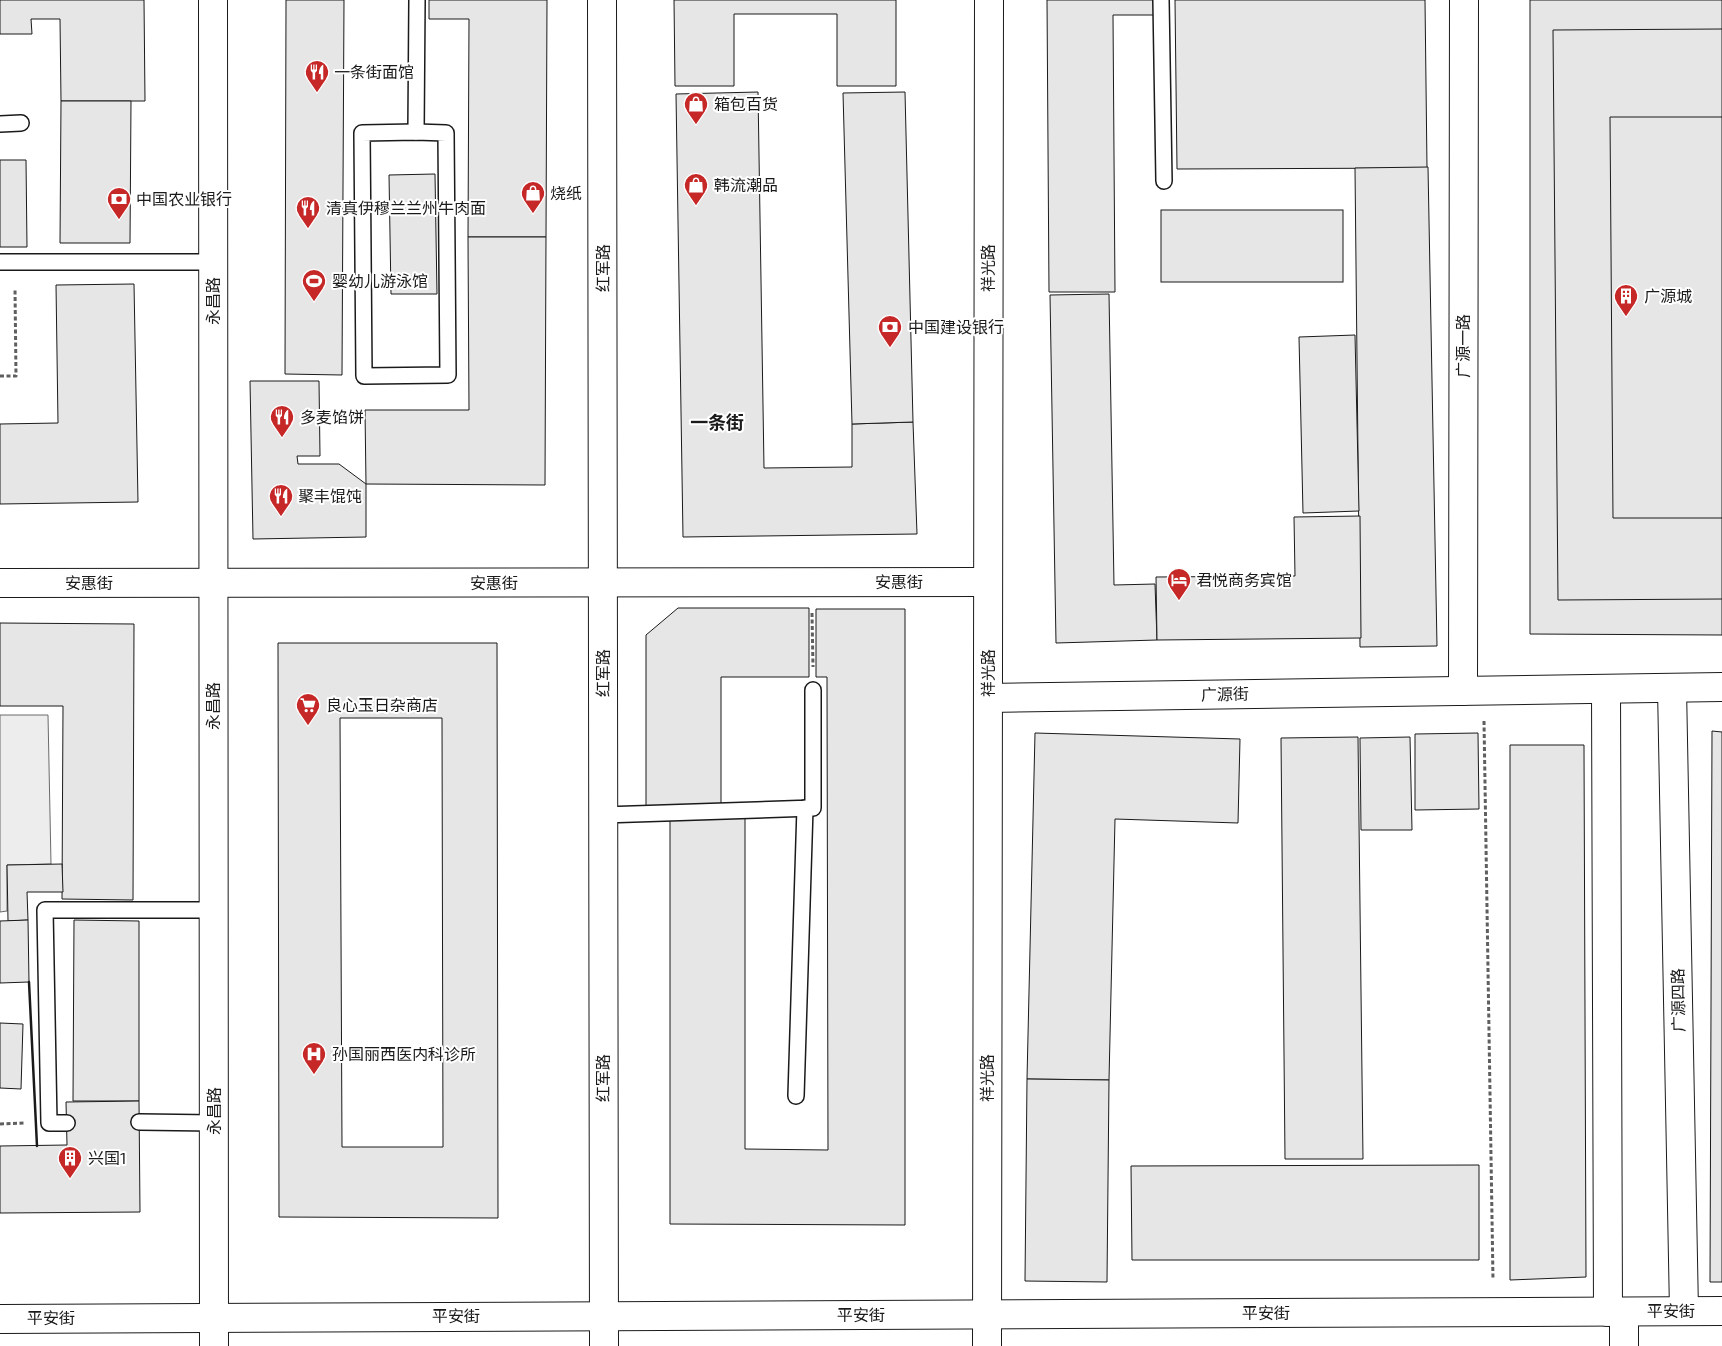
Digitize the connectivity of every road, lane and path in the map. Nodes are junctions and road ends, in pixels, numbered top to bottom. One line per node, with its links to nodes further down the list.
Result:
1 (213, 0): 12 (street, 永昌路)
2 (416, 0): 9 (lane)
3 (602, 0): 17 (street, 红军路)
4 (989, 0): 14 (street, 祥光路)
5 (1161, 0): 10 (lane)
6 (1464, 0): 23 (street, 广源一路)
7 (21, 123): 8 (lane)
8 (0, 124)
9 (416, 132): 9 (lane)
10 (1164, 181)
11 (7, 262): 12 (lane); 13 (path)
12 (213, 262): 16 (street, 永昌路)
13 (0, 376)
14 (988, 582): 18 (street, 安惠街); 24 (street, 祥光路)
15 (0, 583): 16 (street, 安惠街)
16 (214, 583): 17 (street, 安惠街); 27 (street, 永昌路)
17 (603, 583): 18 (street, 安惠街); 26 (street, 红军路)
18 (811, 583): 22 (path)
19 (1722, 687): 21 (street, 广源街)
20 (1606, 688): 21 (street, 广源街); 23 (street, 广源街); 35 (street)
21 (1672, 688): 32 (street, 广源四路)
22 (813, 690): 25 (lane)
23 (1473, 691): 24 (street, 广源街); 34 (path)
24 (988, 698): 36 (street, 祥光路)
25 (804, 808): 26 (lane); 28 (lane)
26 (603, 815): 37 (street, 红军路)
27 (213, 910): 30 (lane); 31 (street, 永昌路)
28 (796, 1096)
29 (139, 1122): 31 (lane)
30 (67, 1123)
31 (214, 1123): 38 (street, 永昌路)
32 (1684, 1311): 33 (street, 平安街); 35 (street, 平安街)
33 (1722, 1311)
34 (1494, 1312): 35 (street, 平安街); 36 (street, 平安街)
35 (1616, 1312): 43 (street)
36 (987, 1314): 37 (street, 平安街); 42 (street, 祥光路)
37 (604, 1316): 38 (street, 平安街); 41 (street, 红军路)
38 (214, 1318): 39 (street, 平安街); 40 (street, 永昌路)
39 (0, 1319)
40 (214, 1346)
41 (604, 1346)
42 (987, 1346)
43 (1624, 1346)

